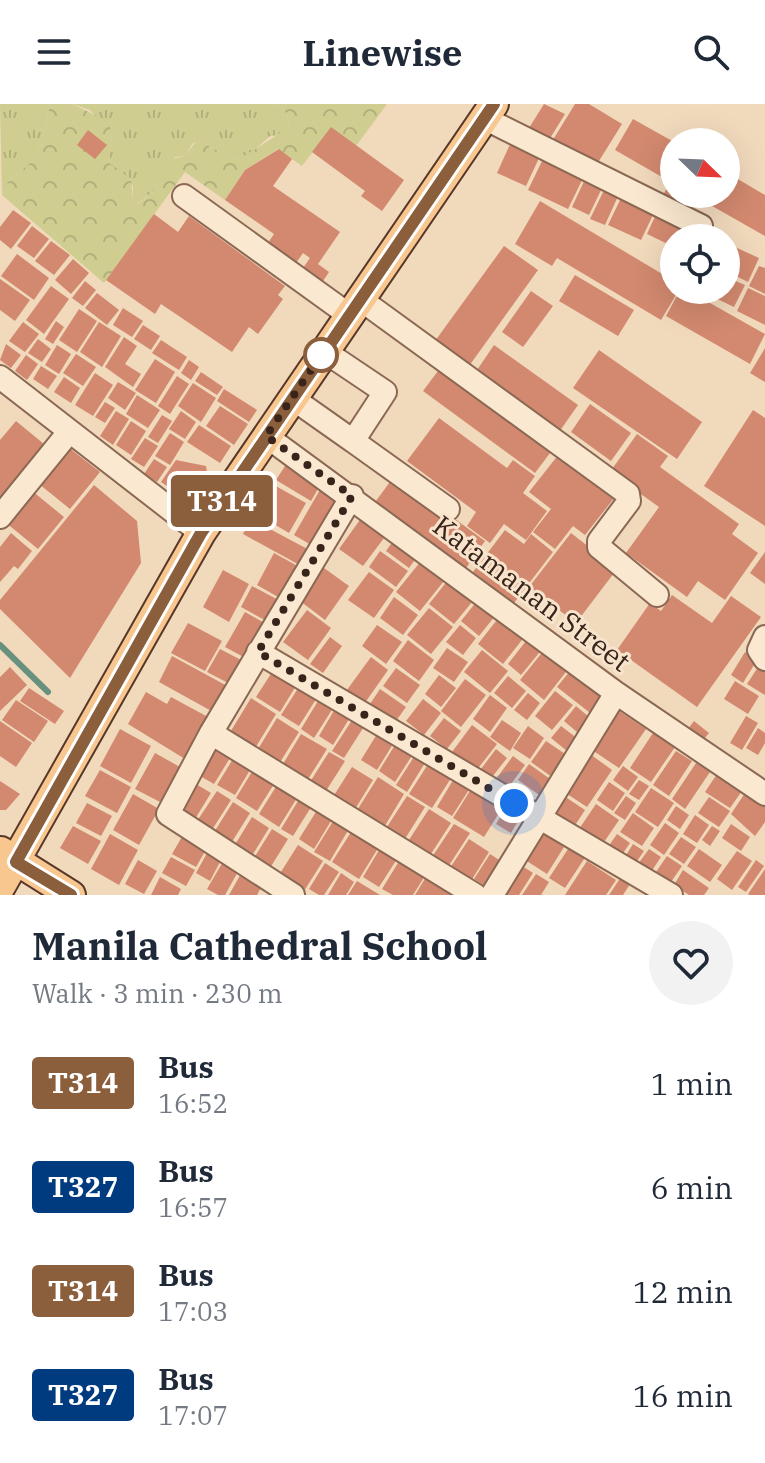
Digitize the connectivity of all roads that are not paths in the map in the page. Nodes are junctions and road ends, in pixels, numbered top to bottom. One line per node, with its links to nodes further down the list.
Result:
1 (489, 111): 3 (street); 4 (main road)
2 (184, 196): 4 (street)
3 (697, 224)
4 (354, 307): 5 (main road); 15 (street)
5 (324, 351): 7 (main road); 10 (street)
6 (0, 377): 8 (street)
7 (292, 398): 9 (main road); 10 (street)
8 (69, 432): 13 (street); 14 (street)
9 (266, 436): 11 (street, Katamanan Street); 14 (main road)
10 (353, 441): 12 (street)
11 (352, 496): 16 (street); 17 (street, Katamanan Street)
12 (448, 509)
13 (0, 517)
14 (201, 533): 21 (main road)
15 (657, 595)
16 (258, 652): 18 (street); 20 (street)
17 (616, 693): 19 (street, Katamanan Street); 20 (street)
18 (211, 733): 24 (street); 25 (street)
19 (765, 794)
20 (539, 818): 26 (street); 27 (street)
21 (8, 856): 22 (main road); 23 (main road)
22 (0, 888)
23 (71, 895)
24 (293, 895)
25 (475, 895)
26 (492, 895)
27 (671, 895)

